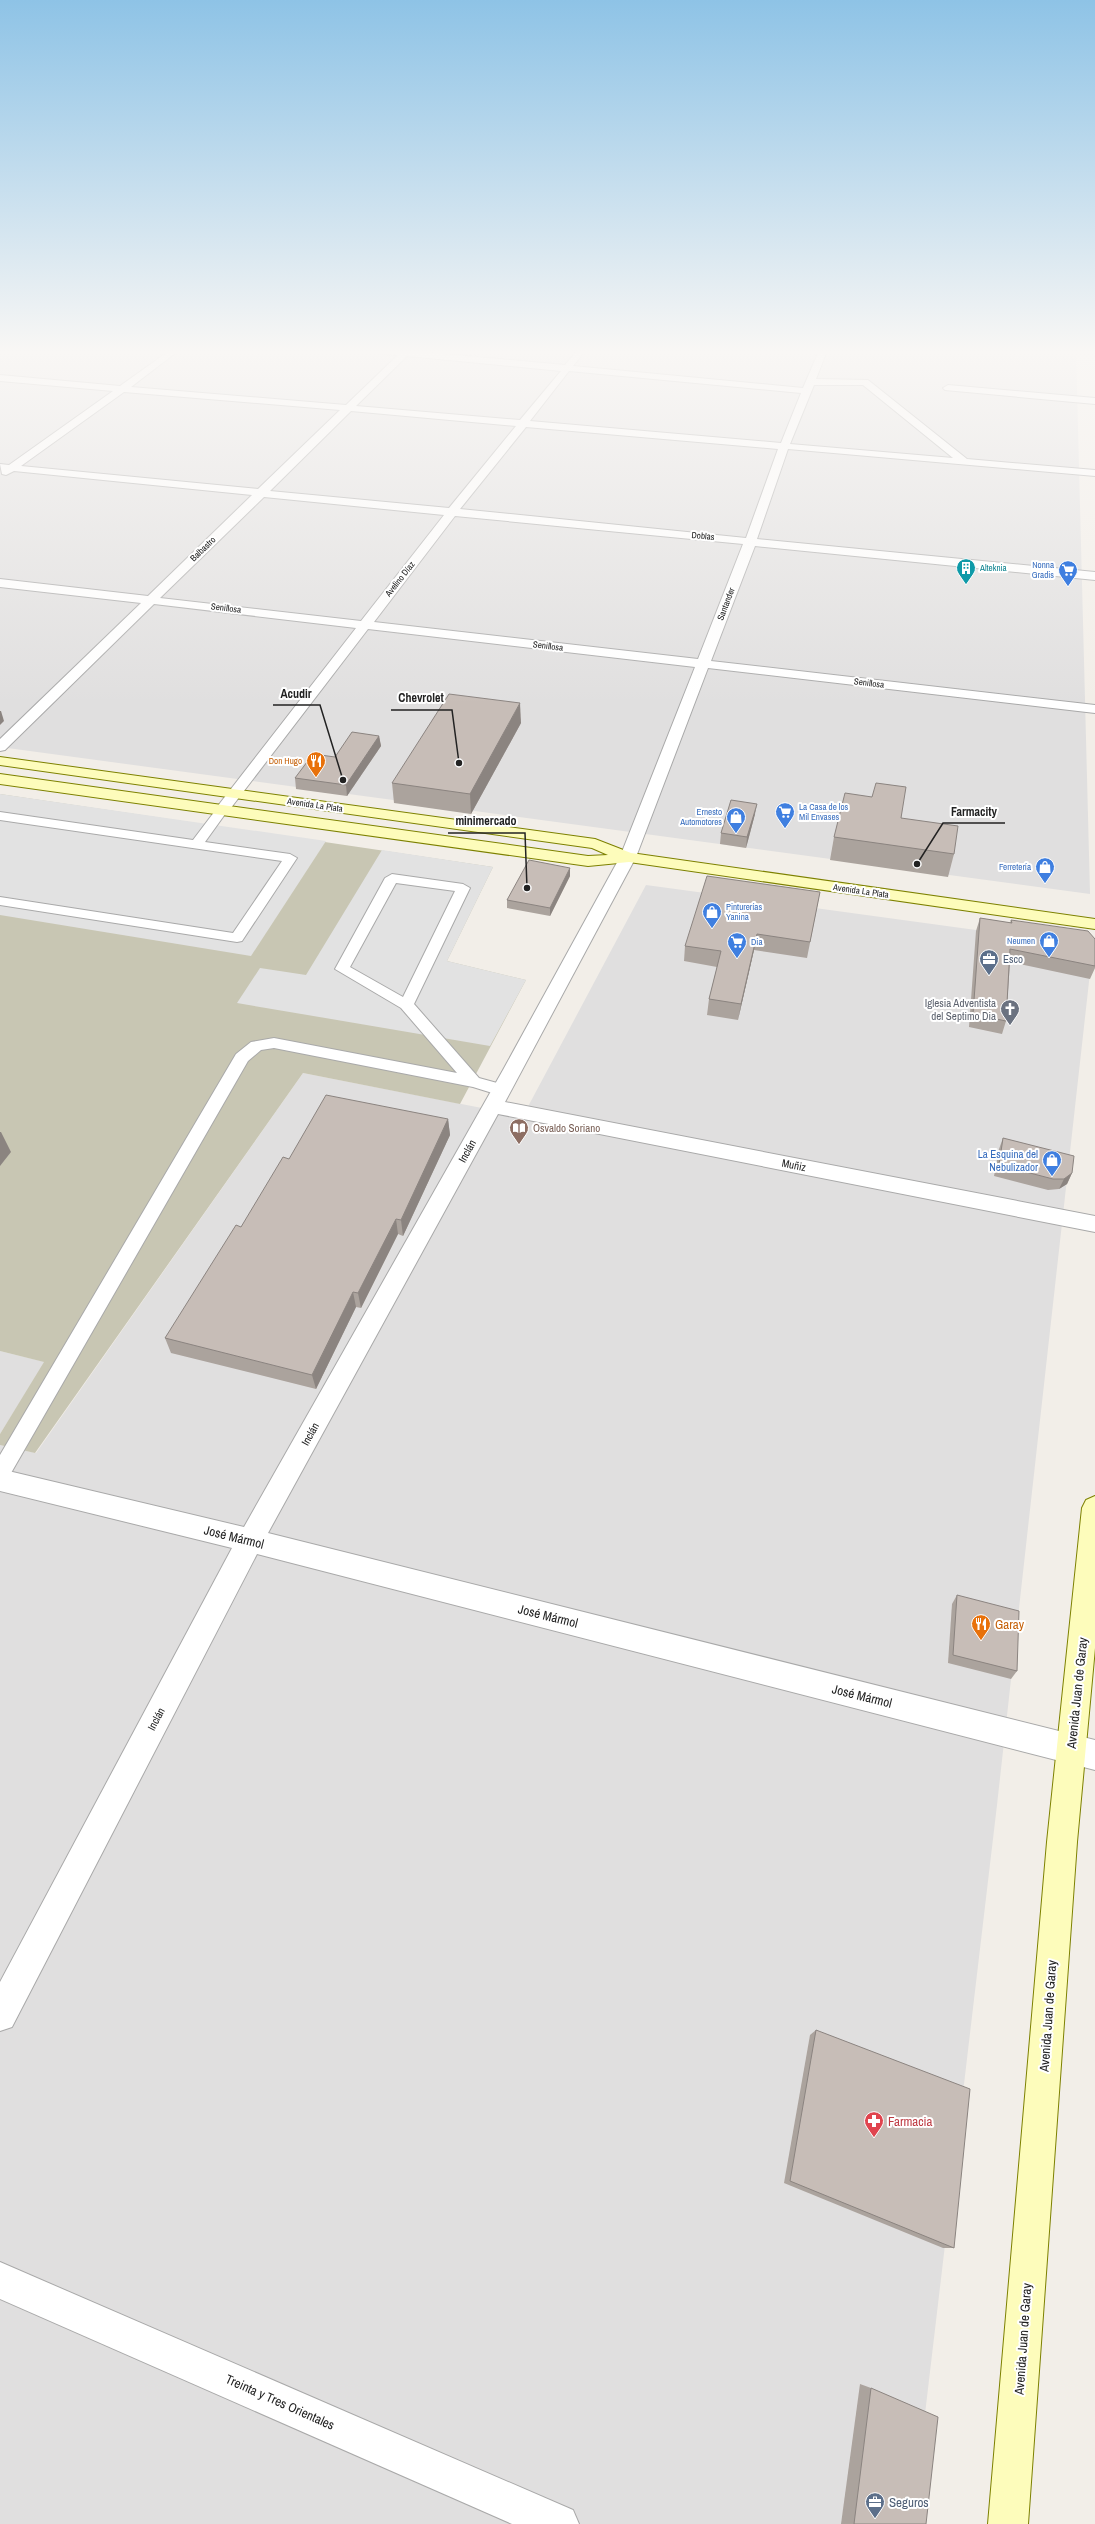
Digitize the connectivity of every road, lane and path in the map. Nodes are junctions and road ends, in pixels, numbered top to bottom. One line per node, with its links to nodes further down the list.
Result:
1 (11, 469): 8 (street)
2 (20, 469): 9 (street, Doblas)
3 (285, 469): 9 (street, Balbastro)
4 (488, 469): 10 (street, Avelino Díaz)
5 (776, 469): 11 (street, Santander)
6 (1045, 469): 7 (street)
7 (1095, 473)
8 (0, 476)
9 (261, 492): 10 (street, Doblas); 14 (street, Balbastro)
10 (452, 512): 11 (street, Doblas); 15 (street, Avelino Díaz)
11 (750, 540): 12 (street, Doblas); 16 (street, Santander)
12 (1095, 576)
13 (0, 583): 14 (street, Senillosa)
14 (151, 600): 15 (street, Senillosa); 18 (street, Balbastro)
15 (364, 624): 16 (street, Senillosa); 21 (street, Avelino Díaz)
16 (703, 663): 17 (street, Senillosa); 25 (street, Santander)
17 (1095, 709)
18 (0, 747)
19 (0, 761): 21 (main road, Avenida La Plata)
20 (0, 779): 22 (main road, Avenida La Plata)
21 (235, 794): 22 (street, Avelino Díaz); 25 (main road, Avenida La Plata)
22 (222, 810): 24 (lane); 25 (main road, Avenida La Plata)
23 (0, 816): 24 (lane)
24 (196, 845): 26 (lane)
25 (628, 857): 27 (main road, Avenida La Plata); 30 (street, Inclán)
26 (0, 901)
27 (1095, 924)
28 (406, 1006): 28 (lane); 29 (lane)
29 (473, 1082): 30 (lane); 32 (lane)
30 (497, 1098): 31 (street, Muñiz); 35 (street, Inclán)
31 (1095, 1224)
32 (0, 1474)
33 (0, 1480): 35 (street, José Mármol)
34 (1095, 1508): 36 (main road, Avenida Juan de Garay)
35 (250, 1540): 36 (street, José Mármol); 37 (street, Inclán)
36 (1083, 1752): 40 (main road, Avenida Juan de Garay)
37 (0, 2015)
38 (0, 2280): 39 (street, Treinta y Tres Orientales)
39 (560, 2524)
40 (1008, 2524)

